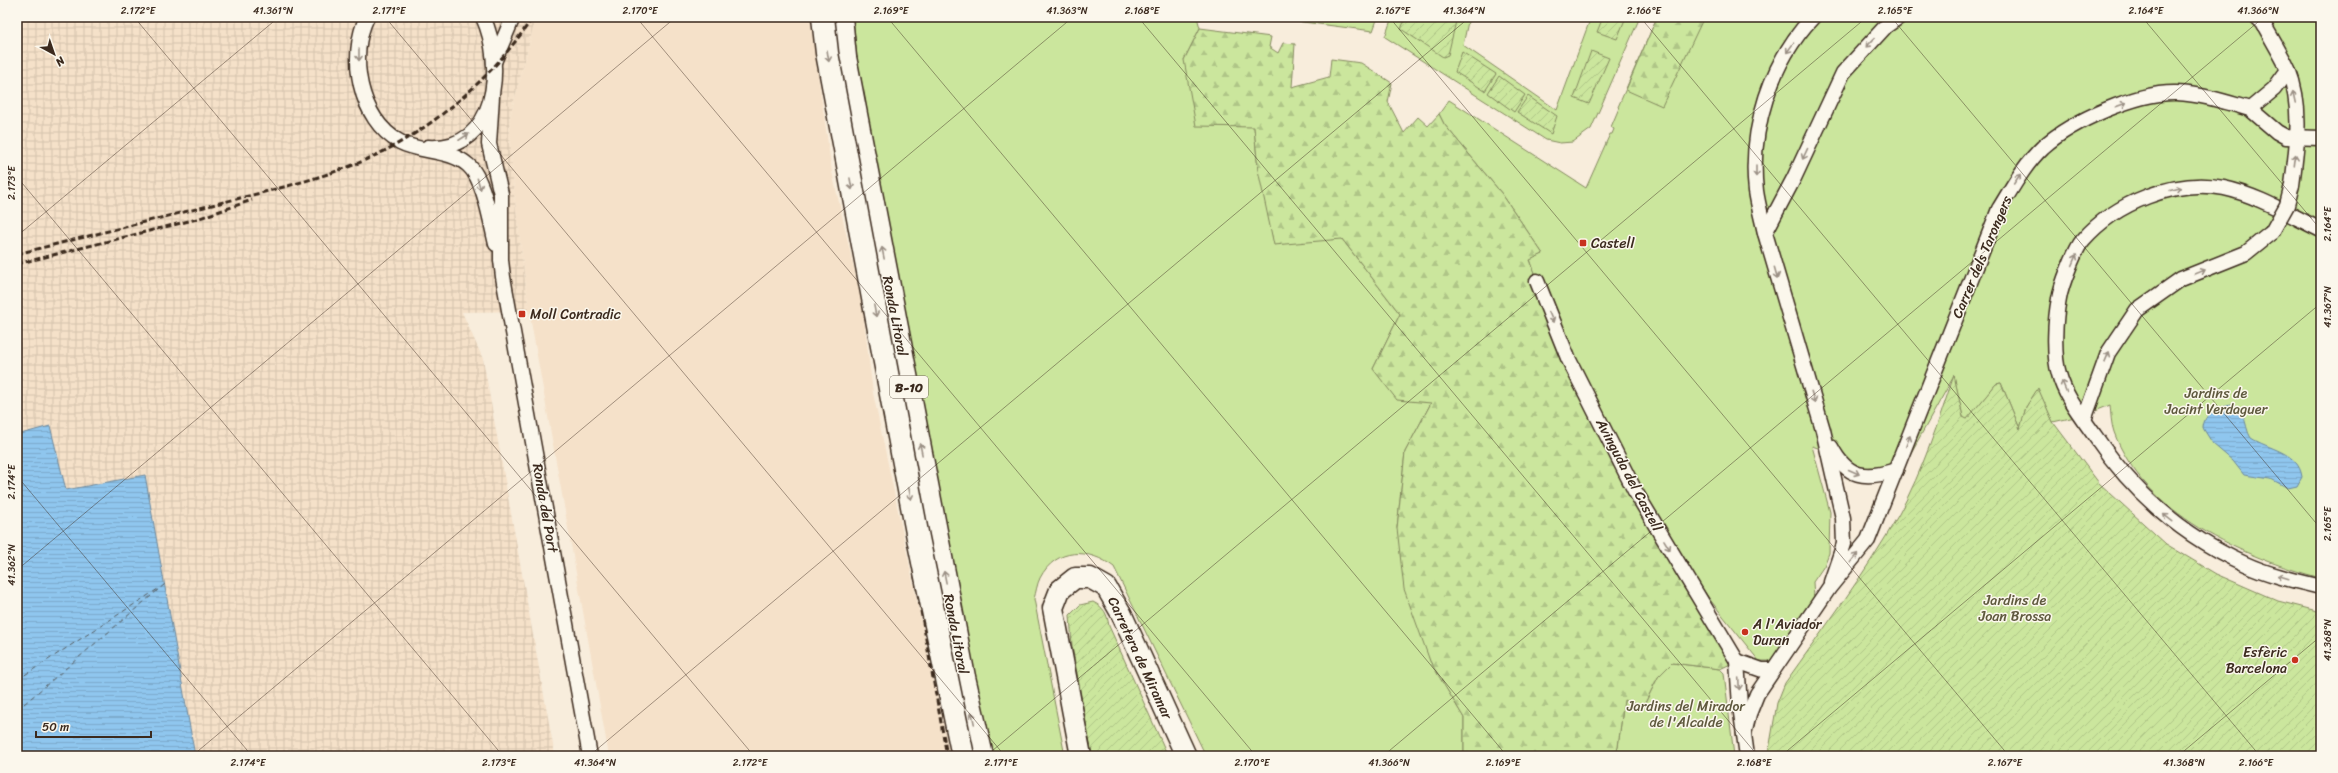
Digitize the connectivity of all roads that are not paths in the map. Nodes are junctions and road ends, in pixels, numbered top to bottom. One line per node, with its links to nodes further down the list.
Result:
1 (367, 17): 15 (street, one-way to 15)
2 (483, 17): 9 (street)
3 (513, 17): 9 (street)
4 (823, 17): 29 (highway, Ronda Litoral / B-10, one-way to 29, bridge)
5 (841, 17): 30 (highway, Ronda Litoral / B-10, one-way to 5)
6 (1813, 17): 17 (street, Carrer dels Tarongers, one-way to 17)
7 (1899, 17): 17 (street, one-way to 17)
8 (2257, 17): 10 (street)
9 (494, 62): 11 (street)
10 (2288, 70): 12 (street); 13 (street, one-way to 10)
11 (492, 96): 15 (street, one-way to 11); 18 (street)
12 (2250, 109): 13 (street, Carrer dels Tarongers); 22 (street, Carrer dels Tarongers, one-way to 12)
13 (2298, 136): 14 (street, Carrer dels Tarongers); 20 (street, one-way to 13, bridge)
14 (2321, 138)
15 (414, 146): 18 (street, one-way to 18)
16 (2321, 230): 20 (street, one-way to 16)
17 (1765, 233): 21 (street, Carrer dels Tarongers, one-way to 21)
18 (501, 260): 28 (street, Ronda del Port)
19 (1537, 281): 25 (street, Avinguda del Castell, one-way to 25)
20 (2084, 420): 23 (street, one-way to 20)
21 (1823, 430): 22 (street, Carrer dels Tarongers, one-way to 22); 24 (street, Carrer dels Tarongers)
22 (1896, 470): 24 (street, Carrer dels Tarongers, one-way to 22)
23 (2321, 587)
24 (1829, 588): 26 (street, Carrer dels Tarongers)
25 (1737, 661): 26 (street); 27 (street, Avinguda del Castell, one-way to 27)
26 (1773, 670): 27 (street, Carrer dels Tarongers)
27 (1744, 734): 33 (street, Avinguda del Castell)
28 (590, 756)
29 (963, 756)
30 (982, 756)
31 (1081, 756): 32 (street, Carretera de Miramar)
32 (1186, 756)
33 (1747, 756)

